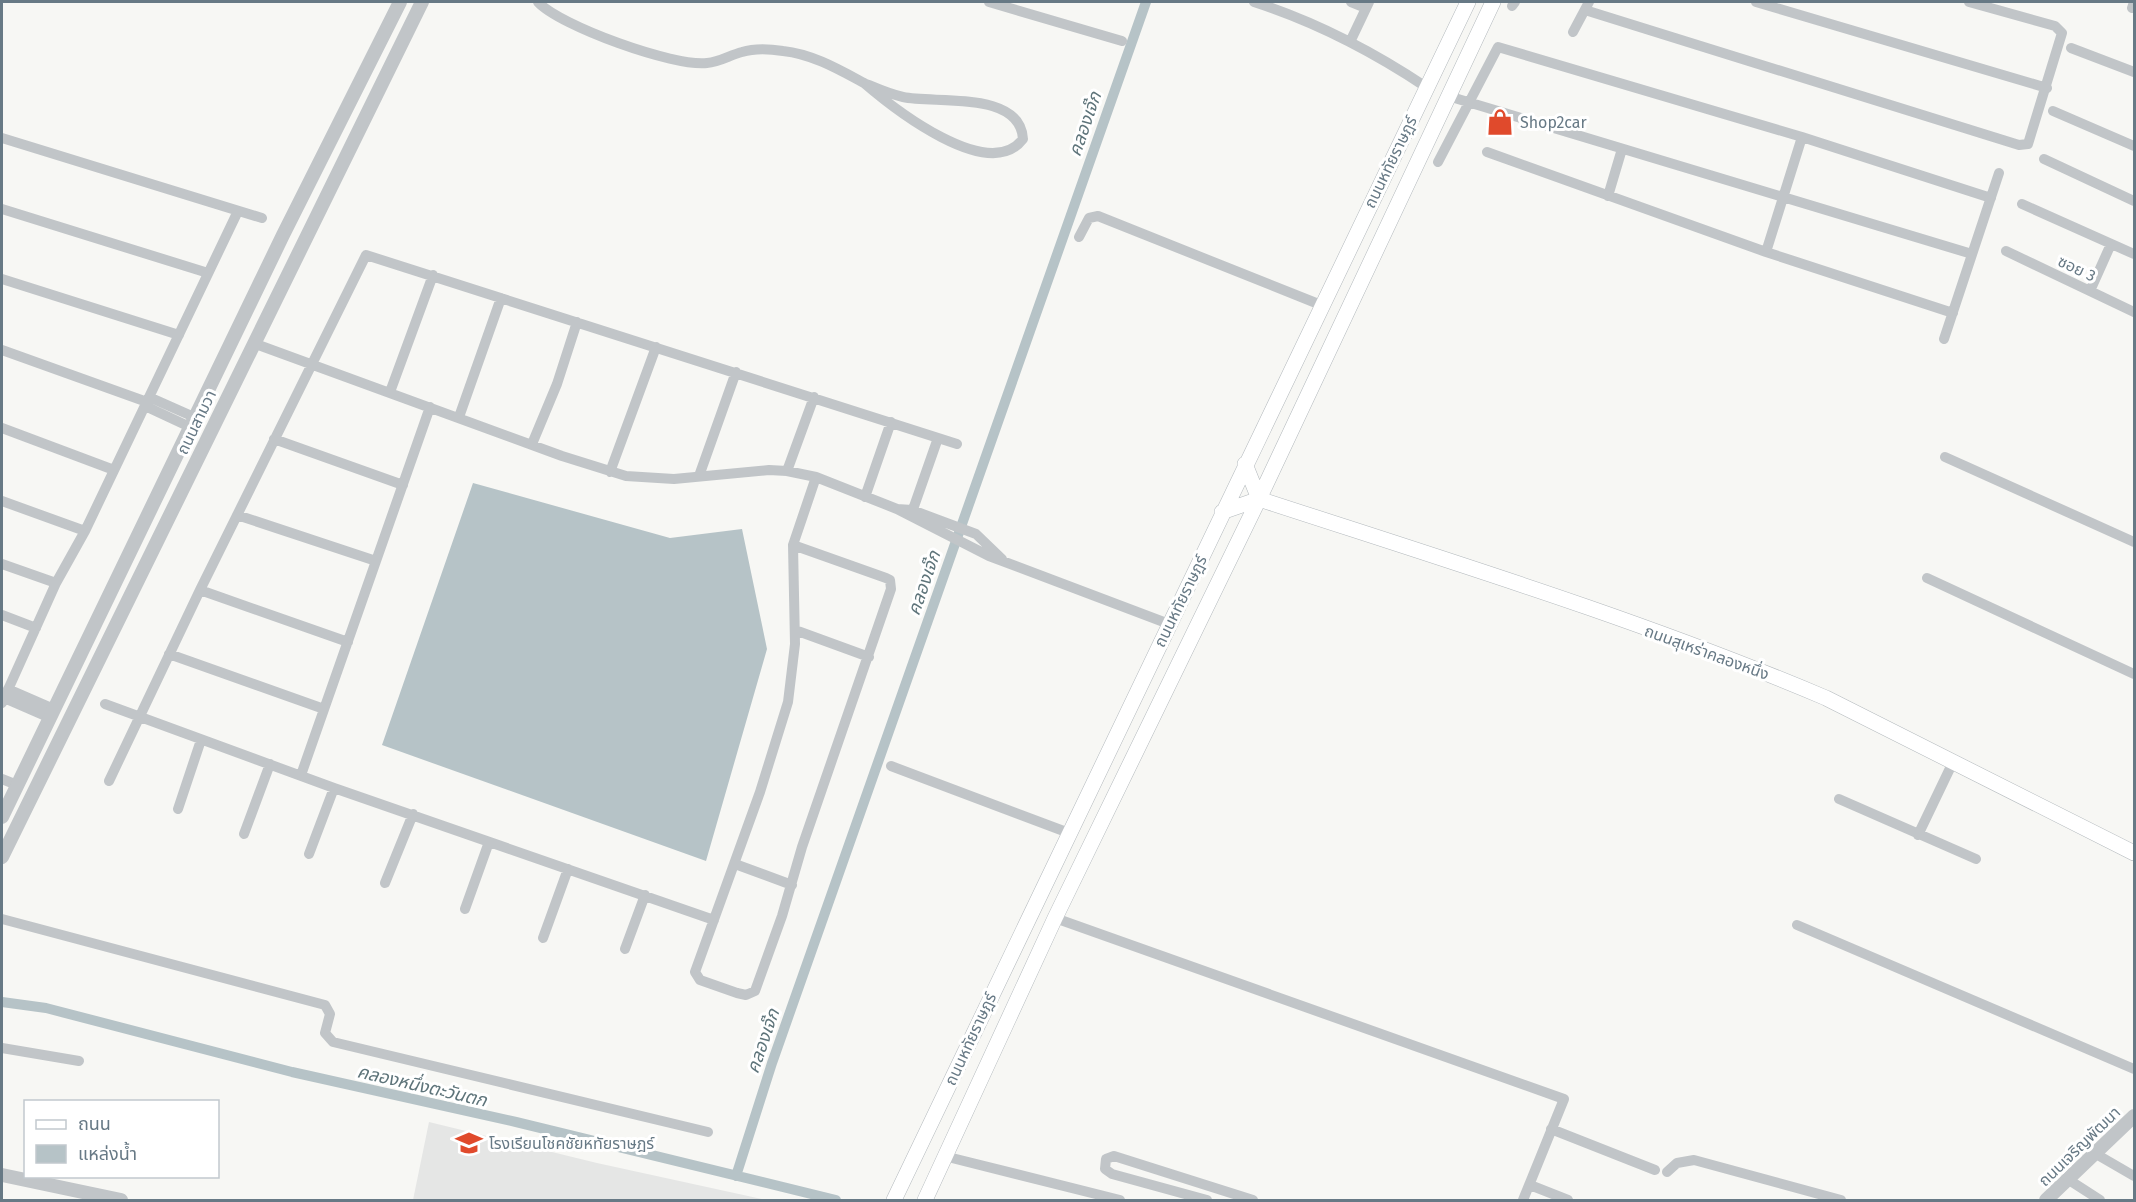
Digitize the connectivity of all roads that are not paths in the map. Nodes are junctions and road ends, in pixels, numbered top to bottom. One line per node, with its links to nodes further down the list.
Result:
1 (400, 2): 17 (street, ถนนสามวา)
2 (422, 2): 18 (street, ถนนสามวา)
3 (538, 2): 20 (street)
4 (989, 2): 14 (street)
5 (1254, 2): 15 (street)
6 (1351, 2): 11 (street)
7 (1468, 2): 21 (main road, ถนนหทัยราษฎร์)
8 (1492, 2): 23 (main road, ถนนหทัยราษฎร์)
9 (1756, 2): 22 (street)
10 (1969, 2): 22 (street)
11 (1367, 5): 15 (street)
12 (1587, 6): 13 (street); 22 (street)
13 (1573, 32)
14 (1122, 41)
15 (1350, 42): 21 (street)
16 (2071, 48): 19 (street)
17 (374, 54): 18 (street); 69 (street, ถนนสามวา)
18 (392, 63): 59 (street, ถนนสามวา)
19 (2134, 72)
20 (864, 83): 20 (street)
21 (1426, 87): 53 (main road, ถนนหทัยราษฎร์)
22 (2047, 88)
23 (1448, 96): 24 (street); 85 (main road, ถนนหทัยราษฎร์)
24 (1471, 103): 26 (street); 29 (street); 32 (street)
25 (2053, 111): 28 (street)
26 (1802, 137): 34 (street); 36 (street)
27 (2, 138): 40 (street)
28 (2134, 146)
29 (1622, 148): 34 (street); 35 (street)
30 (1487, 152): 35 (street)
31 (2044, 159): 37 (street)
32 (1438, 162)
33 (1999, 174): 36 (street)
34 (1784, 195): 45 (street); 46 (street)
35 (1608, 196): 45 (street)
36 (1991, 198): 46 (street)
37 (2134, 201)
38 (2022, 204): 43 (street)
39 (2, 209): 48 (street)
40 (238, 211): 41 (street); 48 (street)
41 (262, 218)
42 (1079, 237): 53 (street)
43 (2111, 244): 47 (street); 51 (street)
44 (2006, 251): 51 (street, ซอย 3)
45 (1766, 252): 55 (street)
46 (1972, 254): 55 (street)
47 (2134, 254)
48 (208, 273): 57 (street)
49 (433, 275): 52 (street); 62 (street); 64 (street)
50 (2, 279): 57 (street)
51 (2090, 291): 54 (street, ซอย 3)
52 (501, 298): 56 (street); 68 (street)
53 (1321, 305): 77 (main road, ถนนหทัยราษฎร์)
54 (2134, 312)
55 (1953, 313): 58 (street)
56 (577, 322): 60 (street); 74 (street)
57 (179, 335): 66 (street)
58 (1944, 339)
59 (253, 343): 62 (street); 99 (street, ถนนสามวา)
60 (656, 347): 63 (street); 80 (street)
61 (2, 350): 66 (street)
62 (312, 364): 64 (street); 73 (street)
63 (736, 372): 65 (street); 81 (street)
64 (390, 392): 67 (street)
65 (814, 397): 70 (street); 79 (street)
66 (147, 402): 69 (street); 78 (street)
67 (430, 406): 68 (street); 83 (street)
68 (459, 417): 74 (street)
69 (192, 422): 97 (street, ถนนสามวา)
70 (891, 422): 72 (street); 84 (street)
71 (2, 428): 78 (street)
72 (938, 438): 75 (street); 88 (street)
73 (274, 439): 83 (street); 89 (street)
74 (532, 444): 80 (street)
75 (957, 444)
76 (1945, 457): 91 (street)
77 (1245, 464): 85 (main road); 87 (main road, ถนนหทัยราษฎร์)
78 (114, 470): 90 (street)
79 (787, 471): 81 (street); 82 (street)
80 (610, 472): 81 (street)
81 (699, 476)
82 (816, 477): 84 (street); 92 (street)
83 (403, 485): 93 (street)
84 (865, 497): 88 (street)
85 (1259, 499): 87 (main road); 114 (main road, ถนนสุเหร่าคลองหนึ่ง); 140 (main road, ถนนหทัยราษฎร์)
86 (2, 501): 90 (street)
87 (1222, 512): 101 (main road, ถนนหทัยราษฎร์)
88 (911, 514): 101 (street)
89 (237, 515): 93 (street); 98 (street)
90 (85, 531): 96 (street)
91 (2134, 542)
92 (793, 545): 103 (street); 106 (street)
93 (376, 561): 104 (street)
94 (2, 564): 96 (street)
95 (1927, 578): 107 (street)
96 (56, 584): 102 (street)
97 (114, 584): 99 (street); 111 (street, ถนนสามวา)
98 (200, 590): 104 (street); 105 (street)
99 (133, 592): 132 (street, ถนนสามวา)
100 (2, 615): 102 (street)
101 (1169, 624): 126 (main road, ถนนหทัยราษฎร์)
102 (36, 628): 108 (street)
103 (795, 630): 106 (street); 134 (street)
104 (348, 642): 110 (street)
105 (169, 654): 110 (street); 112 (street)
106 (869, 657): 137 (street)
107 (2134, 674)
108 (4, 696): 111 (street)
109 (105, 704): 112 (street)
110 (324, 709): 117 (street)
111 (52, 714): 120 (street, ถนนสามวา)
112 (140, 717): 113 (street); 119 (street)
113 (201, 740): 115 (street); 123 (street)
114 (1953, 762): 128 (street); 130 (main road, ถนนสุเหร่าคลองหนึ่ง)
115 (270, 764): 117 (street); 127 (street)
116 (891, 766): 126 (street)
117 (301, 775): 121 (street)
118 (2, 779): 120 (street)
119 (109, 781)
120 (17, 785): 125 (street, ถนนสามวา)
121 (334, 788): 124 (street); 131 (street)
122 (1839, 799): 128 (street)
123 (178, 809)
124 (413, 814): 129 (street); 136 (street)
125 (2, 817)
126 (1069, 833): 163 (main road, ถนนหทัยราษฎร์)
127 (244, 834)
128 (1918, 835): 133 (street)
129 (489, 842): 135 (street); 139 (street)
130 (2133, 850)
131 (309, 854)
132 (2, 857)
133 (1976, 860)
134 (735, 864): 137 (street); 142 (street)
135 (568, 869): 138 (street); 144 (street)
136 (385, 883)
137 (792, 885): 142 (street)
138 (645, 895): 142 (street); 145 (street)
139 (465, 909)
140 (1055, 918): 150 (street); 153 (main road, ถนนหทัยราษฎร์)
141 (2, 919): 151 (street)
142 (714, 920)
143 (1797, 926): 148 (street)
144 (543, 938)
145 (625, 949)
146 (2, 1048): 147 (street)
147 (79, 1061)
148 (2134, 1069)
149 (2134, 1116): 152 (street, ถนนเจริญพัฒนา)
150 (1551, 1129): 154 (street); 159 (street)
151 (708, 1132)
152 (2096, 1154): 157 (street); 158 (street, ถนนเจริญพัฒนา)
153 (944, 1156): 161 (main road, ถนนหทัยราษฎร์); 164 (street)
154 (1655, 1170)
155 (1667, 1172): 169 (street)
156 (2, 1176): 162 (street)
157 (2134, 1176)
158 (2069, 1180): 170 (street, ถนนเจริญพัฒนา); 171 (street)
159 (1530, 1185): 167 (street); 168 (street)
160 (1213, 1187): 165 (street); 165 (street); 166 (street)
161 (926, 1198)
162 (121, 1200)
163 (894, 1200)
164 (1120, 1200)
165 (1208, 1200)
166 (1253, 1200)
167 (1523, 1200)
168 (1568, 1200)
169 (1841, 1200)
170 (2046, 1200)
171 (2100, 1200)

